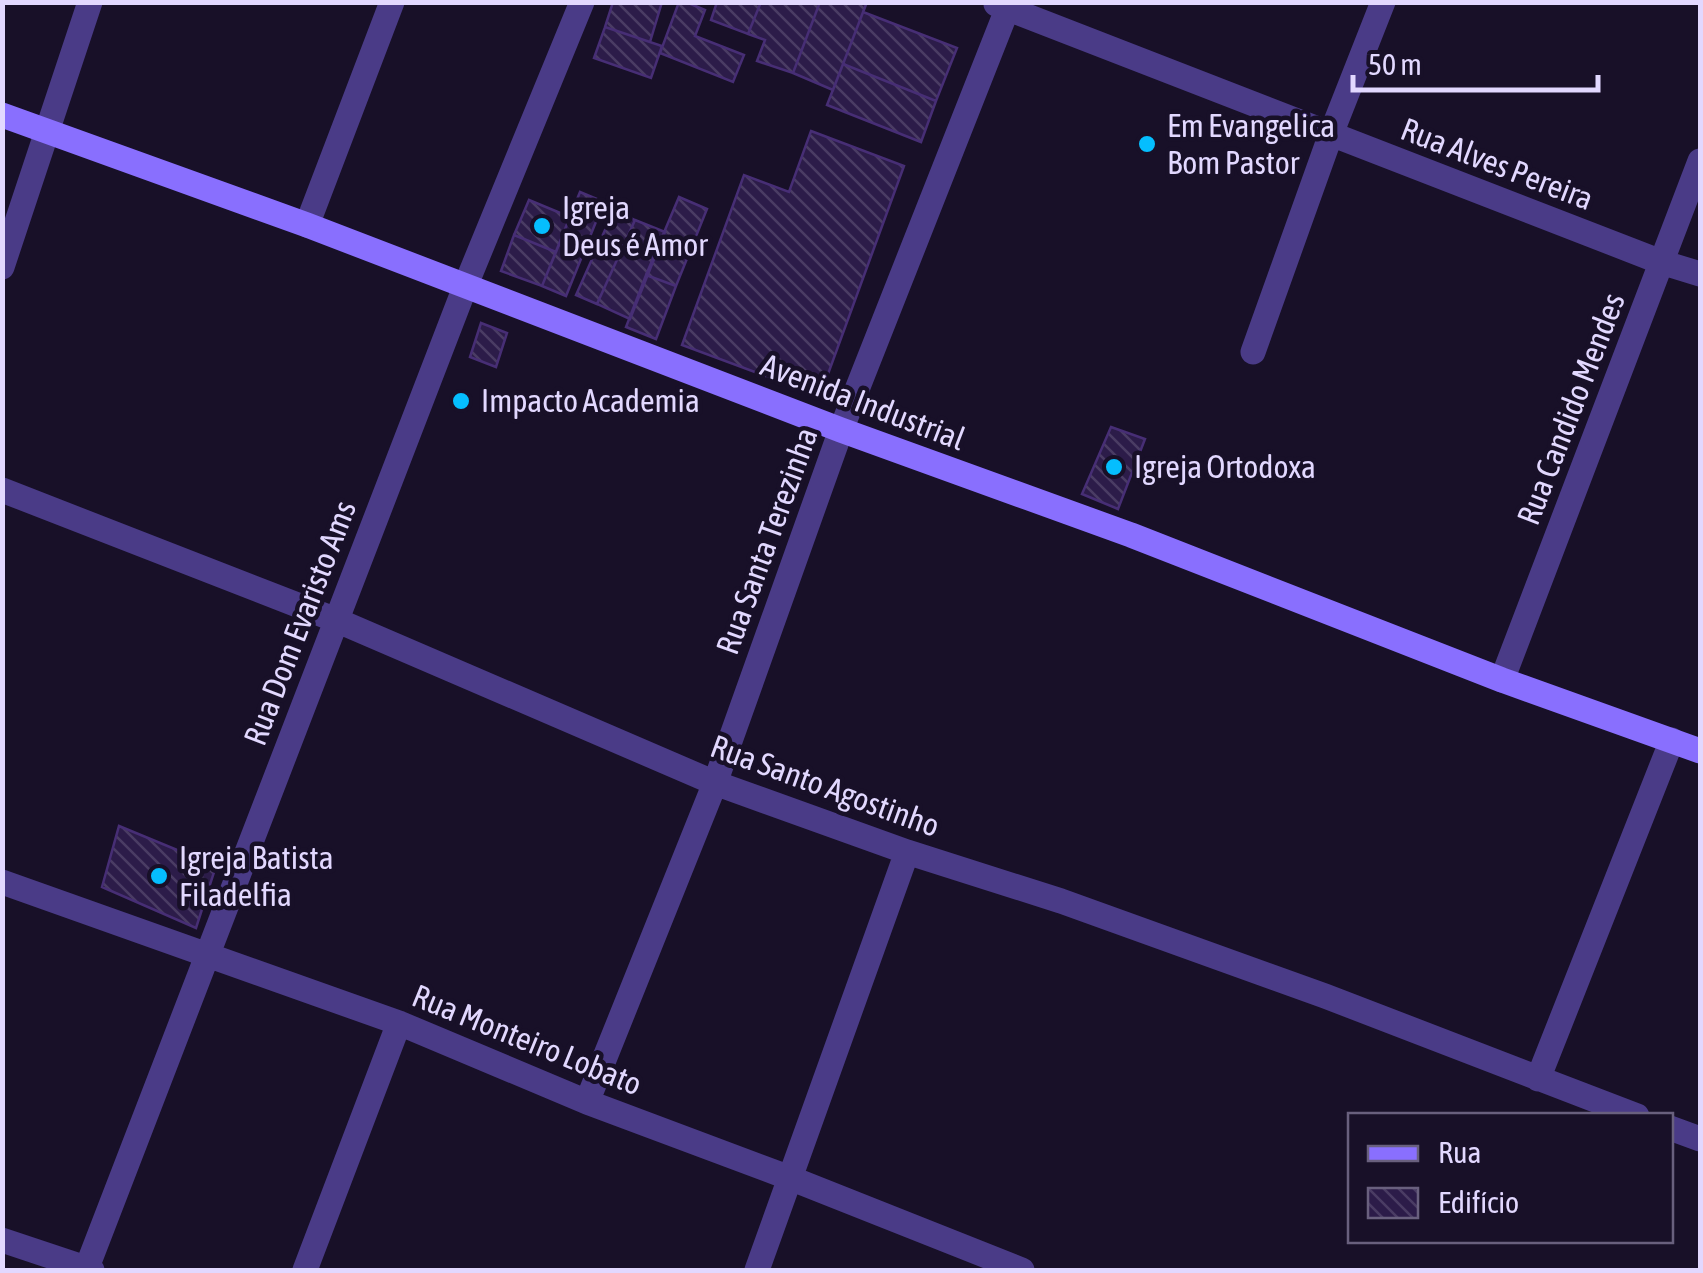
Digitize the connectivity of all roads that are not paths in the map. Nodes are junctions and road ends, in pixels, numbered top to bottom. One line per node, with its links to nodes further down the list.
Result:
1 (90, 2): 7 (street)
2 (392, 2): 10 (street)
3 (582, 2): 14 (street, Rua Dom Evaristo Ams)
4 (1383, 2): 8 (street)
5 (1003, 4): 8 (street, Rua Alves Pereira); 16 (street, Rua Santa Terezinha)
6 (2, 116): 7 (street, Avenida Industrial)
7 (47, 130): 10 (street, Avenida Industrial); 12 (street)
8 (1331, 134): 11 (street, Rua Alves Pereira); 15 (street)
9 (1700, 160): 11 (street, Rua Candido Mendes)
10 (307, 225): 14 (street, Avenida Industrial)
11 (1661, 262): 13 (street, Rua Alves Pereira); 19 (street, Rua Candido Mendes)
12 (2, 268)
13 (1700, 274)
14 (465, 287): 16 (street, Avenida Industrial); 18 (street, Rua Dom Evaristo Ams)
15 (1253, 352)
16 (841, 430): 19 (street, Avenida Industrial); 22 (street, Rua Santa Terezinha)
17 (2, 490): 18 (street, Rua Santo Agostinho)
18 (336, 620): 22 (street, Rua Santo Agostinho); 25 (street, Rua Dom Evaristo Ams)
19 (1502, 680): 20 (street, Avenida Industrial)
20 (1672, 740): 21 (street, Avenida Industrial); 27 (street)
21 (1700, 752)
22 (714, 782): 23 (street, Rua Santo Agostinho); 28 (street, Rua Santa Terezinha)
23 (907, 852): 27 (street, Rua Santo Agostinho); 32 (street)
24 (2, 882): 25 (street, Rua Monteiro Lobato)
25 (207, 954): 26 (street, Rua Monteiro Lobato); 34 (street, Rua Dom Evaristo Ams)
26 (399, 1023): 28 (street, Rua Monteiro Lobato); 35 (street)
27 (1538, 1079): 29 (street, Rua Santo Agostinho)
28 (587, 1102): 32 (street, Rua Monteiro Lobato)
29 (1629, 1113)
30 (1673, 1129): 31 (street)
31 (1700, 1139)
32 (790, 1178): 36 (street); 37 (street, Rua Monteiro Lobato)
33 (2, 1240): 34 (street)
34 (88, 1270)
35 (305, 1270)
36 (757, 1270)
37 (1022, 1270)

